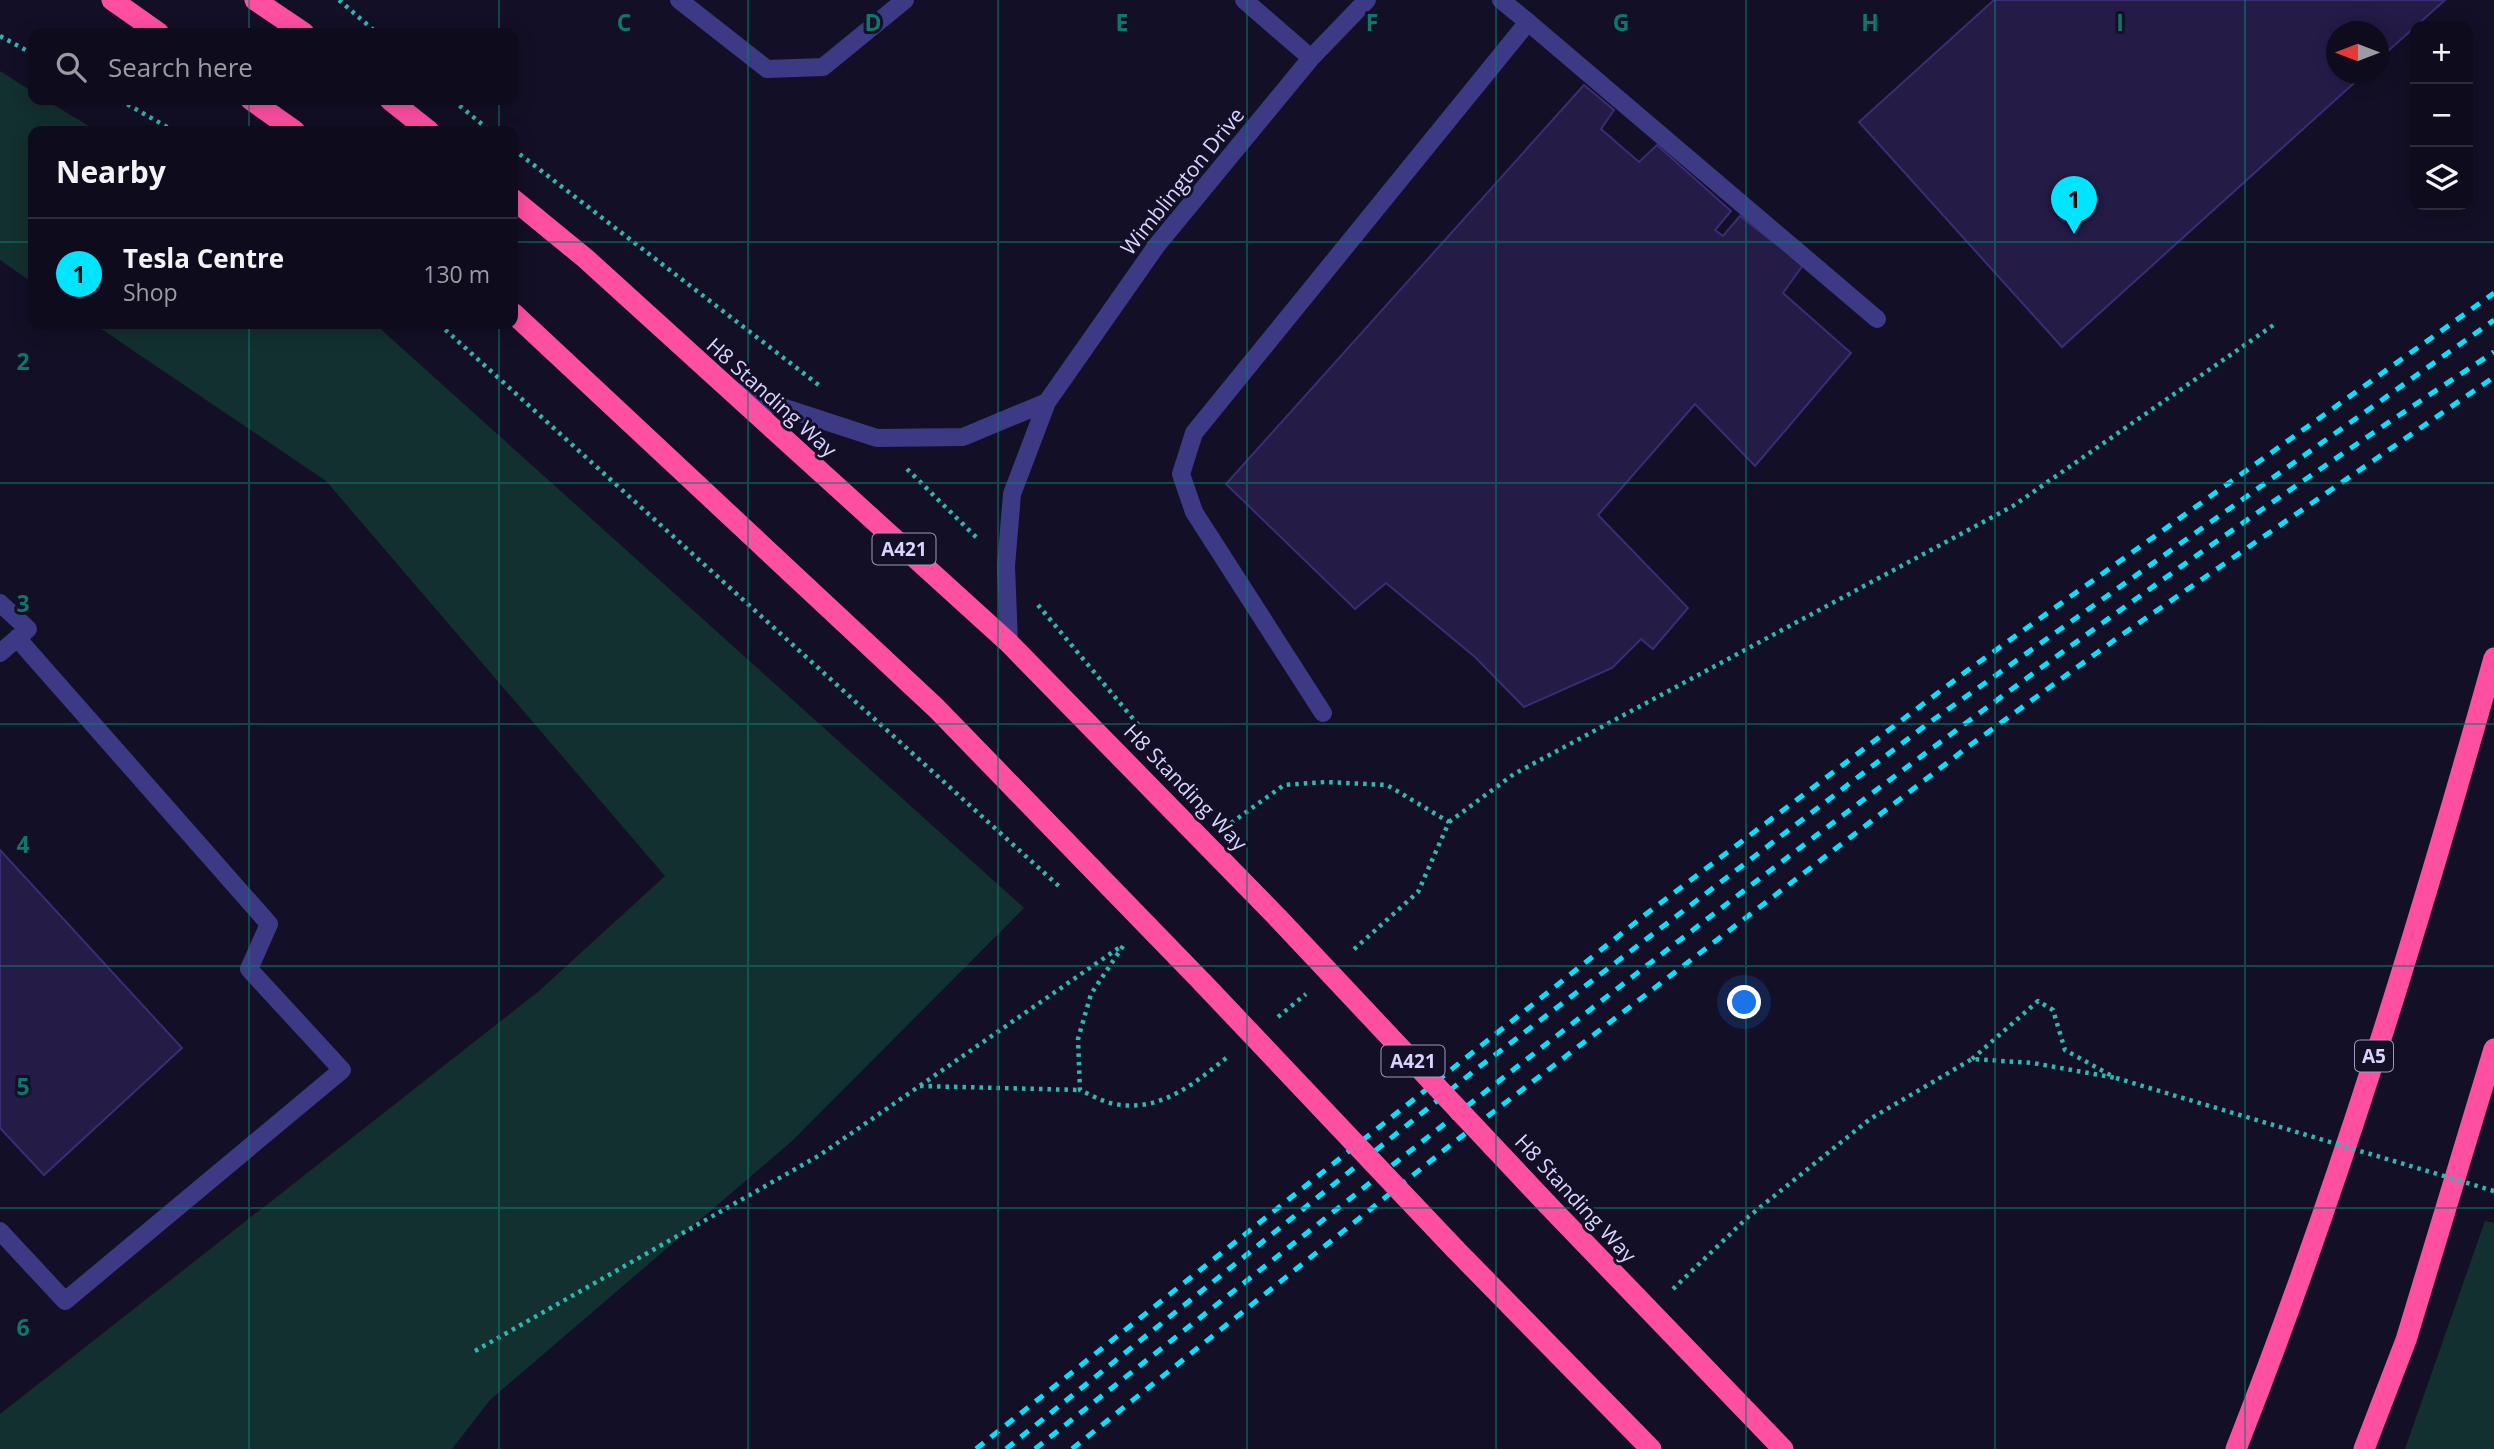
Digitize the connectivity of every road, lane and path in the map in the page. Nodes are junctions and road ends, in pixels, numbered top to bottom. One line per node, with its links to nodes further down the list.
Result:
1 (112, 0): 10 (highway)
2 (255, 0): 11 (highway)
3 (339, 0): 12 (path)
4 (679, 0): 5 (street)
5 (905, 0)
6 (1244, 0): 15 (street)
7 (1367, 0): 15 (street, Wimblington Drive)
8 (1501, 0): 9 (street)
9 (1528, 23): 27 (street); 40 (street)
10 (152, 28)
11 (297, 28)
12 (371, 28)
13 (0, 36): 14 (path)
14 (28, 51)
15 (1311, 58): 32 (street, Wimblington Drive)
16 (129, 105): 20 (path)
17 (258, 105): 21 (highway)
18 (396, 105): 22 (highway)
19 (459, 105): 23 (path)
20 (165, 126)
21 (288, 126)
22 (423, 126)
23 (484, 126)
24 (518, 153): 31 (path)
25 (518, 203): 30 (highway, H8 Standing Way / A421)
26 (518, 318): 61 (highway, bridge)
27 (1877, 319)
28 (2275, 324): 42 (path)
29 (445, 329): 44 (path)
30 (727, 389): 33 (street); 37 (highway, H8 Standing Way / A421)
31 (830, 393)
32 (1047, 402): 33 (street); 34 (street, Wimblington Drive)
33 (877, 438): 34 (path)
34 (1006, 566): 37 (street, Wimblington Drive); 41 (path)
35 (0, 603): 36 (street)
36 (17, 638): 38 (street); 58 (street)
37 (1009, 643): 62 (highway, H8 Standing Way / A421, bridge)
38 (0, 653)
39 (2494, 658): 63 (highway, A5)
40 (1323, 713)
41 (1146, 734)
42 (1449, 821): 43 (path); 48 (path)
43 (1224, 828)
44 (1073, 898)
45 (1114, 935): 46 (path)
46 (1124, 945): 47 (path); 55 (path); 56 (path)
47 (1133, 953)
48 (1348, 955)
49 (1307, 993): 50 (path)
50 (1268, 1026)
51 (1238, 1049): 56 (path)
52 (2494, 1049): 64 (highway)
53 (1972, 1059): 54 (path); 54 (path); 59 (path)
54 (2116, 1078): 57 (path, bridge)
55 (919, 1086): 56 (path); 60 (path)
56 (1080, 1090)
57 (2494, 1191)
58 (0, 1231)
59 (1665, 1297)
60 (475, 1352)
61 (1651, 1449)
62 (1783, 1449)
63 (2236, 1449)
64 (2364, 1449)

